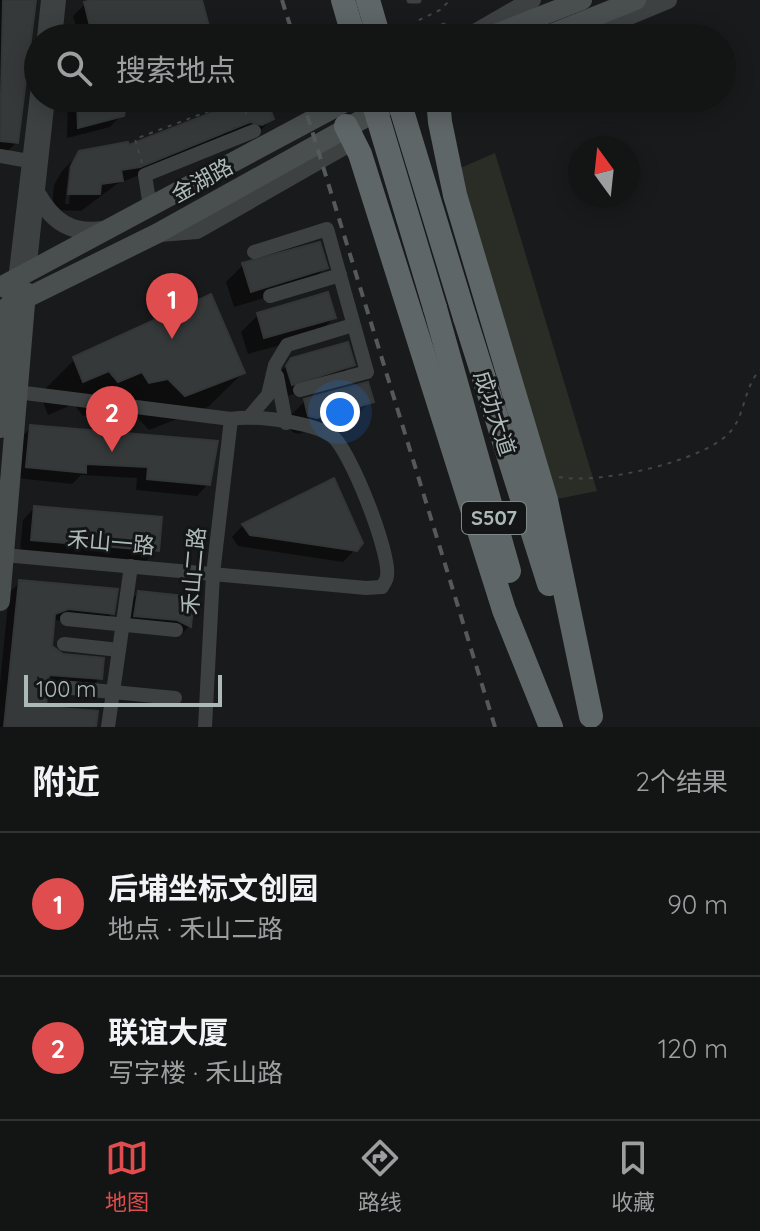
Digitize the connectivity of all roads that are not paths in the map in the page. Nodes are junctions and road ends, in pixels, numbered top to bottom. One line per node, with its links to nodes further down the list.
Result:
1 (48, 0): 11 (street)
2 (59, 0): 12 (street)
3 (343, 0): 13 (highway)
4 (368, 0): 14 (highway)
5 (410, 0): 6 (lane)
6 (418, 0)
7 (532, 0): 15 (street)
8 (582, 0): 16 (main road)
9 (636, 0): 17 (main road)
10 (668, 0): 18 (street)
11 (45, 24)
12 (56, 24)
13 (350, 24)
14 (375, 24)
15 (490, 24)
16 (521, 24)
17 (576, 24)
18 (610, 24)
19 (35, 112): 30 (street)
20 (46, 112): 32 (street)
21 (316, 112): 31 (street)
22 (327, 112): 31 (main road, 金湖路)
23 (376, 112): 64 (highway, 成功大道 / S507, bridge)
24 (380, 112): 28 (main road, 金湖路)
25 (404, 112): 61 (highway, 成功大道 / S507, bridge)
26 (442, 112): 61 (highway)
27 (254, 131): 33 (street)
28 (350, 133): 39 (main road, 金湖路); 64 (highway)
29 (0, 156): 30 (street)
30 (29, 161): 37 (street)
31 (200, 180): 33 (main road, 金湖路)
32 (37, 194): 34 (street); 37 (street)
33 (150, 207): 34 (main road, 金湖路)
34 (110, 229): 37 (main road, 金湖路)
35 (254, 252): 36 (street)
36 (340, 275): 38 (street); 40 (street)
37 (15, 280): 39 (main road)
38 (270, 296)
39 (11, 306): 43 (main road); 46 (main road)
40 (353, 325): 41 (street); 42 (street)
41 (275, 365): 44 (street); 47 (street)
42 (300, 390)
43 (17, 392): 45 (street); 49 (main road)
44 (250, 416): 45 (street); 47 (street)
45 (231, 419): 51 (street, 禾山二路)
46 (0, 421): 48 (main road)
47 (286, 423): 51 (street, 禾山一路)
48 (0, 428)
49 (4, 555): 50 (street, 禾山一路); 52 (main road)
50 (131, 566): 51 (street, 禾山一路); 54 (street)
51 (213, 574): 63 (street, 禾山二路)
52 (0, 601)
53 (67, 619): 54 (street)
54 (122, 624): 55 (street); 57 (street)
55 (176, 630)
56 (64, 644): 57 (street)
57 (119, 650): 59 (street)
58 (61, 687): 59 (street)
59 (113, 692): 60 (street); 62 (street)
60 (175, 698)
61 (593, 722)
62 (108, 727)
63 (205, 727)
64 (552, 727)

